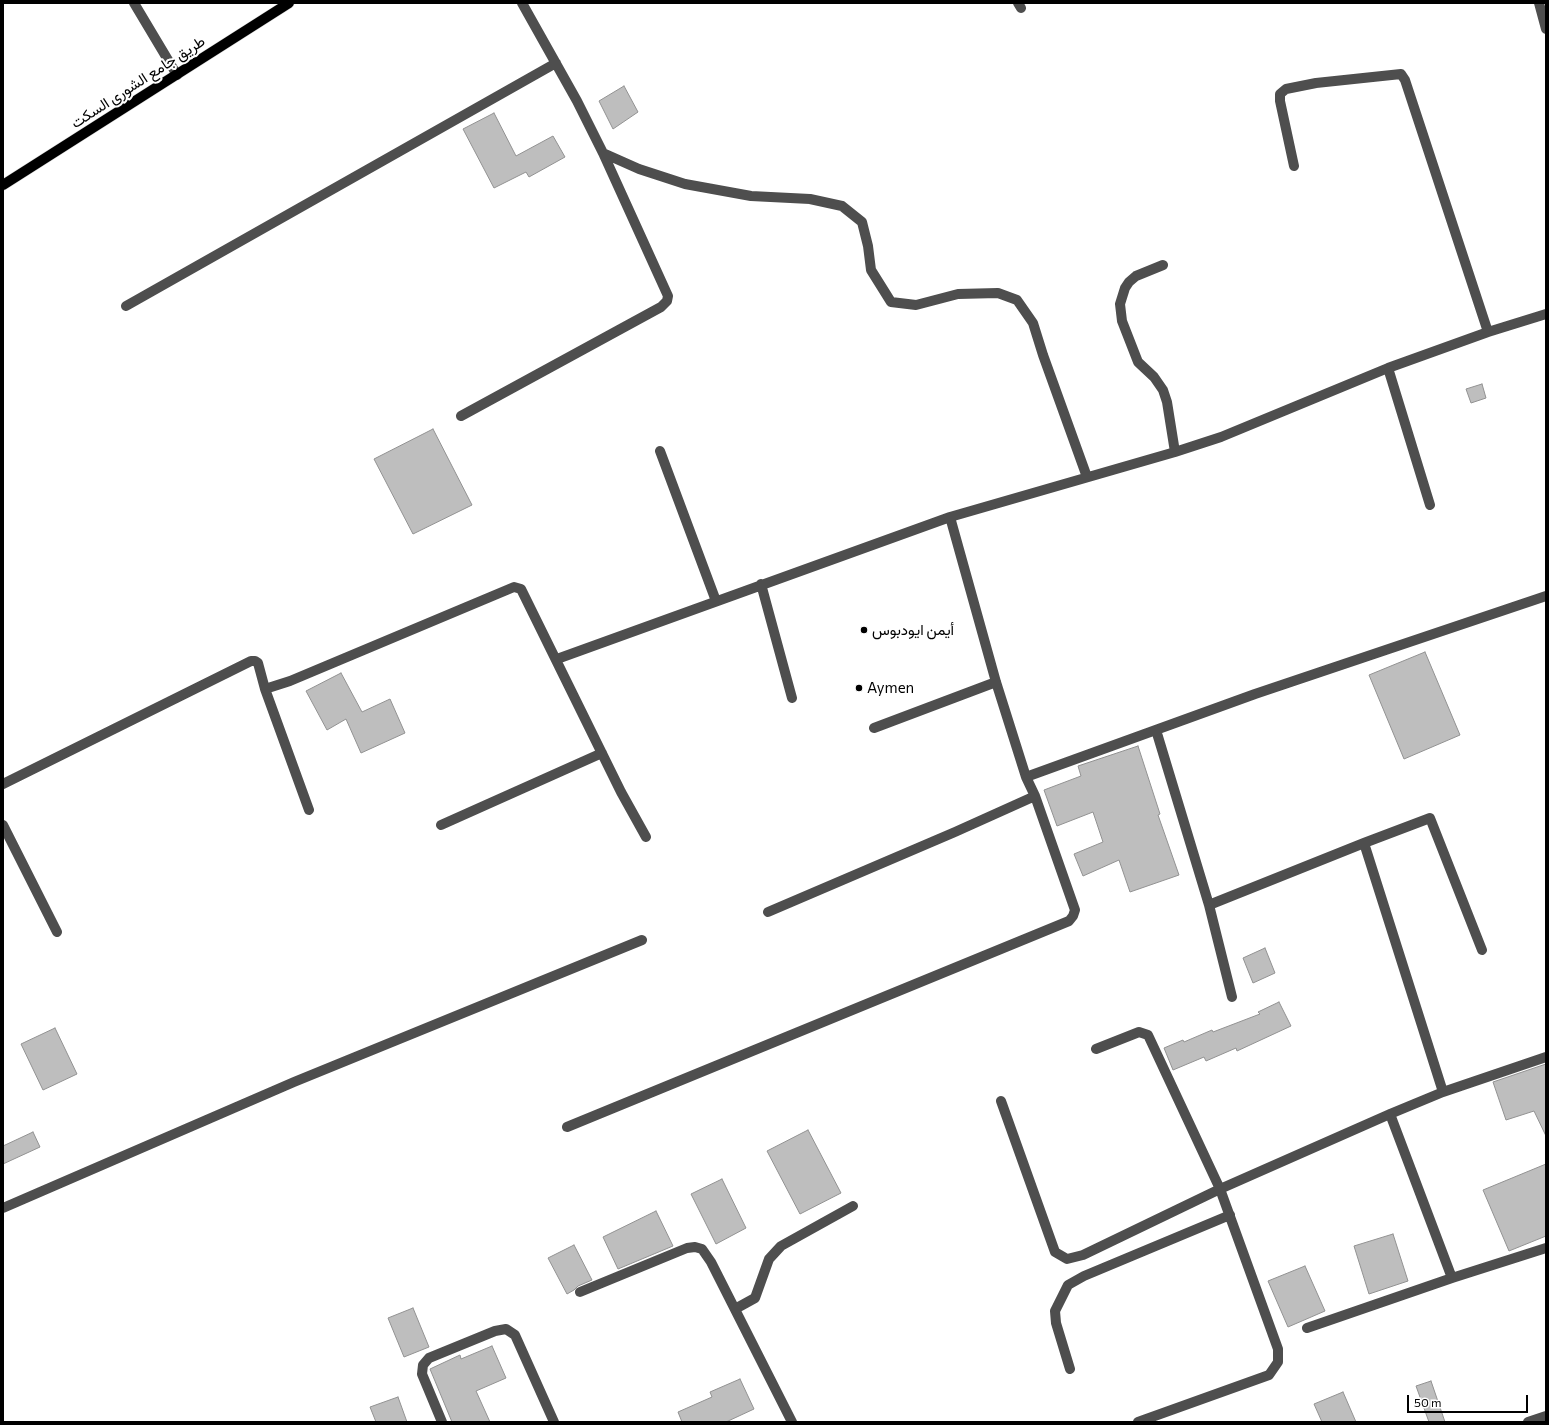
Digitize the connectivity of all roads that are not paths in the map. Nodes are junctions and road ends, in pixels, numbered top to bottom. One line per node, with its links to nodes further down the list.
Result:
1 (134, 3): 7 (street)
2 (288, 3): 7 (main road, طريق جامع الشورى السكت)
3 (522, 3): 6 (street)
4 (1539, 3): 5 (street)
5 (1546, 29)
6 (556, 63): 8 (street); 12 (street)
7 (177, 75): 10 (main road, طريق جامع الشورى السكت)
8 (603, 153): 16 (street); 19 (street)
9 (1294, 166): 14 (street)
10 (3, 185)
11 (1163, 264): 18 (street)
12 (126, 306)
13 (1546, 314): 14 (street)
14 (1488, 332): 15 (street)
15 (1388, 368): 18 (street); 20 (street)
16 (461, 416)
17 (660, 451): 24 (street)
18 (1175, 452): 19 (street)
19 (1087, 477): 21 (street)
20 (1430, 505)
21 (950, 517): 22 (street); 26 (street)
22 (761, 584): 24 (street); 28 (street)
23 (1546, 596): 30 (street)
24 (716, 601): 25 (street)
25 (556, 659): 27 (street); 31 (street)
26 (996, 682): 29 (street); 32 (street)
27 (265, 689): 33 (street); 35 (street)
28 (792, 698)
29 (874, 728)
30 (1156, 730): 32 (street); 40 (street)
31 (602, 753): 37 (street); 38 (street)
32 (1026, 777): 34 (street)
33 (3, 784)
34 (1035, 796): 41 (street); 51 (street)
35 (309, 810)
36 (3, 825): 42 (street)
37 (441, 825)
38 (646, 837)
39 (1364, 843): 40 (street); 44 (street); 48 (street)
40 (1209, 905): 45 (street)
41 (768, 912)
42 (57, 932)
43 (642, 940): 54 (street)
44 (1482, 950)
45 (1232, 997)
46 (1096, 1049): 52 (street)
47 (1546, 1057): 48 (street)
48 (1443, 1092): 50 (street)
49 (1001, 1100): 52 (street)
50 (1390, 1114): 52 (street); 57 (street)
51 (567, 1126)
52 (1220, 1189): 55 (street)
53 (853, 1206): 59 (street)
54 (3, 1208)
55 (1230, 1215): 61 (street); 66 (street)
56 (1546, 1248): 57 (street)
57 (1452, 1278): 60 (street)
58 (580, 1292): 59 (street)
59 (735, 1309): 65 (street)
60 (1307, 1328)
61 (1070, 1369)
62 (1546, 1416): 67 (street)
63 (442, 1422): 64 (street)
64 (554, 1422)
65 (792, 1422)
66 (1138, 1422)
67 (1528, 1422)

